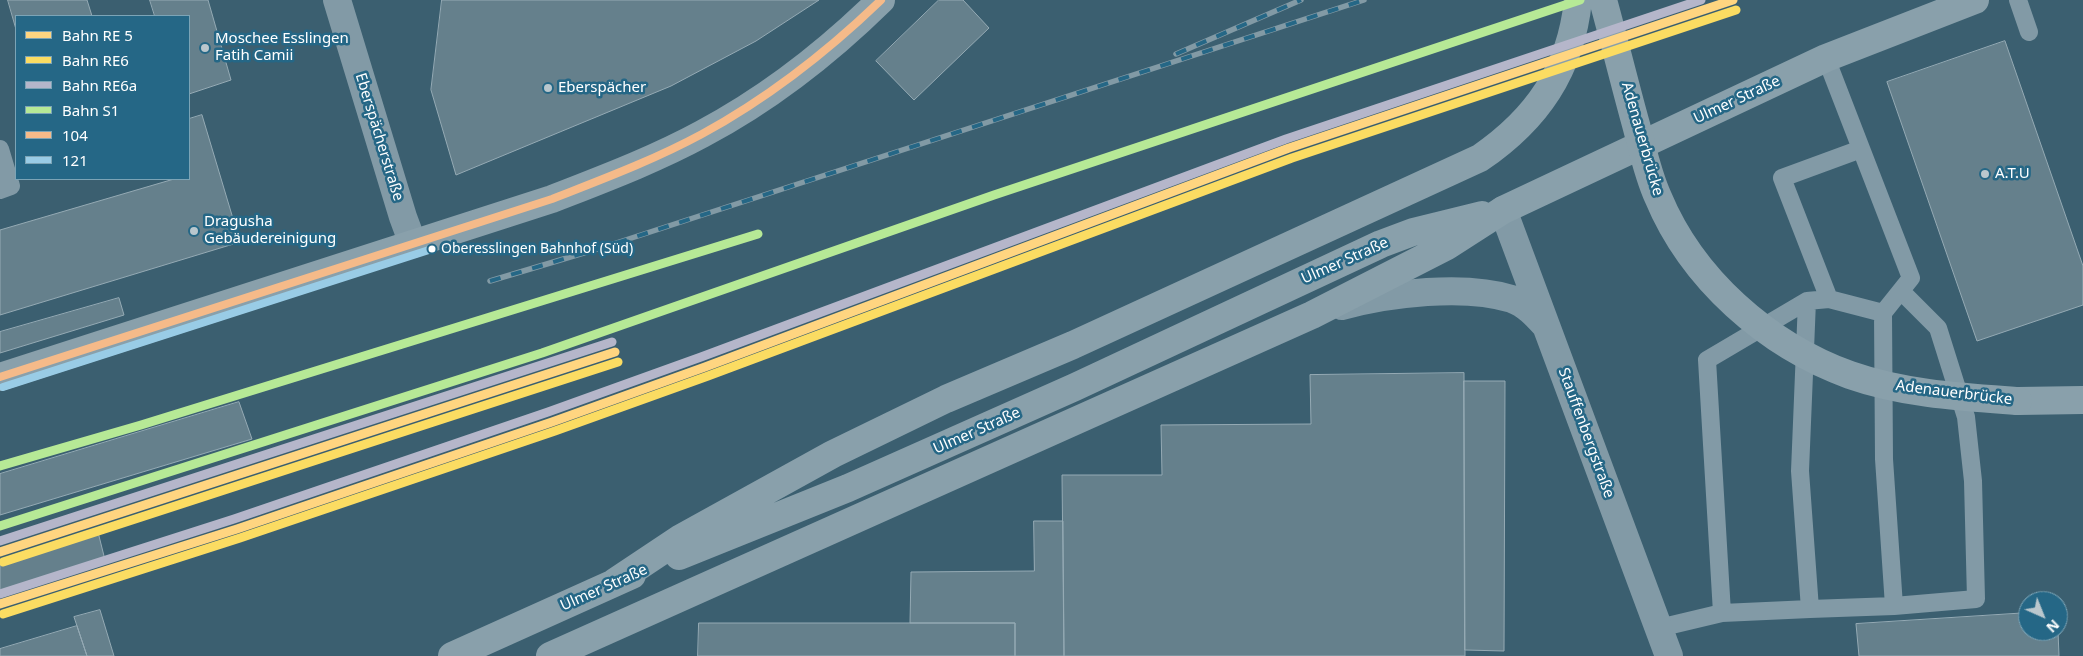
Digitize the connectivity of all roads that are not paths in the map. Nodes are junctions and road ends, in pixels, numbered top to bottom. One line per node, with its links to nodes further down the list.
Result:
1 (337, 0): 13 (street, Eberspächerstraße)
2 (881, 0): 13 (main road)
3 (1578, 0): 22 (main road)
4 (1603, 0): 21 (main road, Adenauerbrücke, bridge)
5 (1975, 0): 8 (main road, Ulmer Straße)
6 (2018, 0): 7 (lane)
7 (2029, 32)
8 (1826, 58): 9 (lane); 12 (main road, Ulmer Straße)
9 (1861, 149): 14 (lane); 15 (lane)
10 (0, 150): 11 (lane)
11 (0, 190)
12 (1503, 210): 18 (main road, Ulmer Straße); 19 (street, Stauffenbergstraße); 22 (main road, Ulmer Straße)
13 (421, 242): 20 (main road)
14 (1901, 291): 17 (lane); 23 (lane)
15 (1829, 299): 16 (lane); 17 (lane)
16 (1807, 301): 24 (lane); 25 (lane)
17 (1883, 313): 23 (lane)
18 (1312, 315): 19 (street, Ulmer Straße); 28 (main road, Ulmer Straße)
19 (1549, 331): 26 (street, Stauffenbergstraße)
20 (0, 377)
21 (2083, 400)
22 (615, 582): 27 (main road, Ulmer Straße)
23 (1894, 606): 24 (lane)
24 (1810, 609): 25 (lane)
25 (1722, 613): 26 (lane)
26 (1659, 628): 29 (street, Stauffenbergstraße)
27 (452, 656)
28 (550, 656)
29 (1669, 656)

